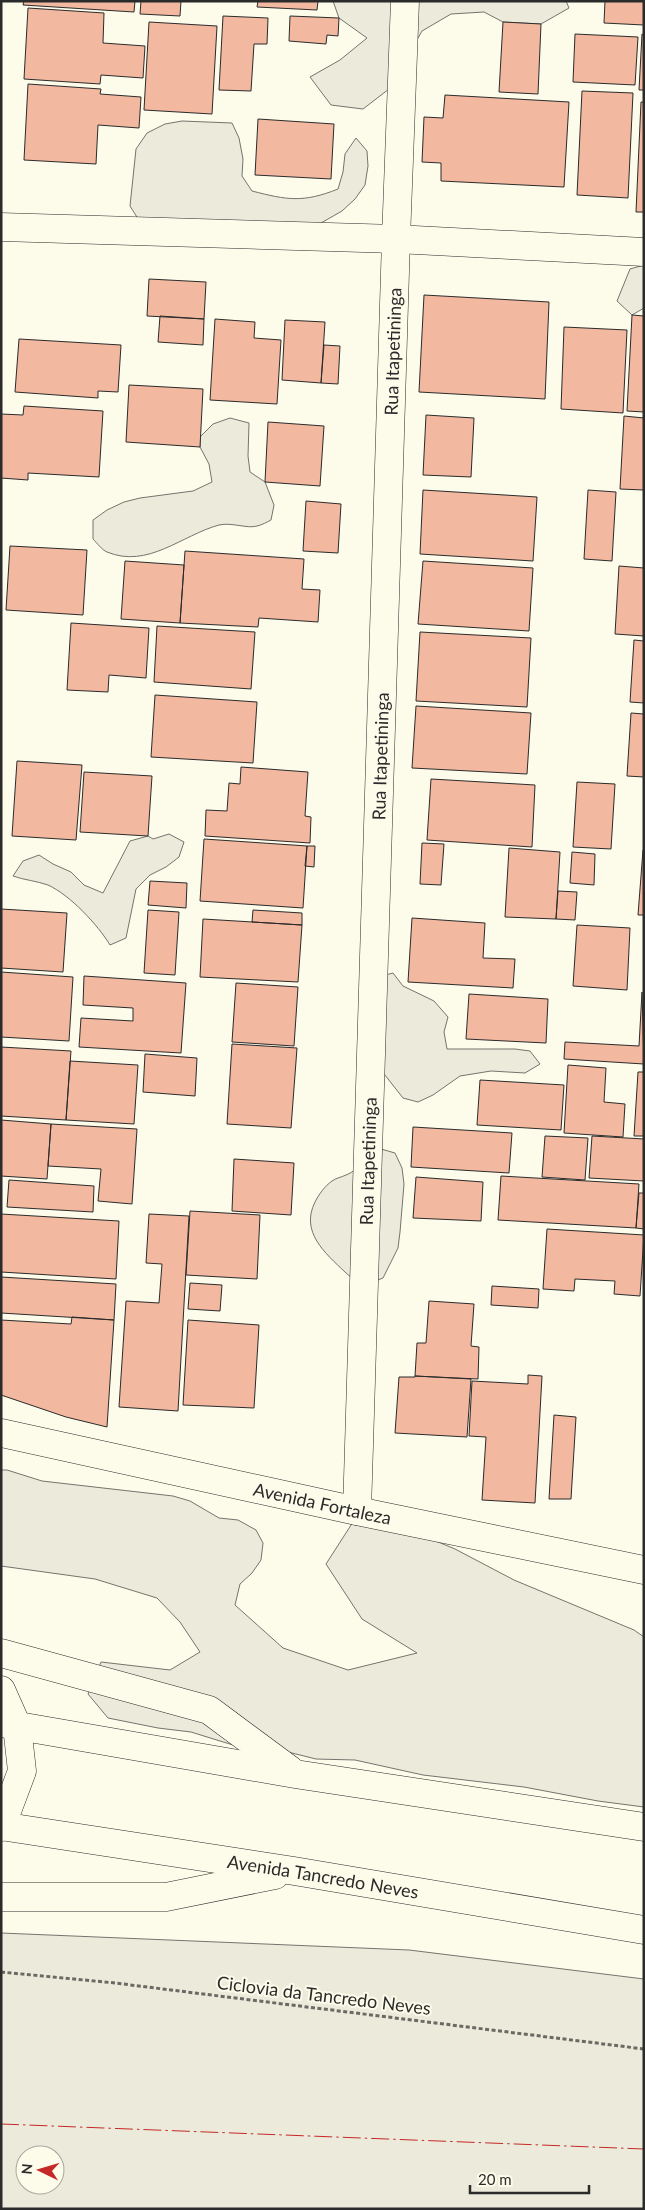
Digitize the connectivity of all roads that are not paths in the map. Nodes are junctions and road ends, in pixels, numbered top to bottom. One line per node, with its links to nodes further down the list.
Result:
1 (405, 1): 3 (street, Rua Itapetininga)
2 (1, 228): 3 (street)
3 (396, 239): 4 (street); 6 (street, Rua Itapetininga)
4 (644, 252)
5 (1, 1433): 6 (street, Avenida Fortaleza)
6 (357, 1511): 7 (street, Avenida Fortaleza)
7 (644, 1570)
8 (1, 1653): 11 (street)
9 (1, 1690): 10 (street)
10 (9, 1725): 11 (street); 12 (street)
11 (295, 1774): 13 (street)
12 (2, 1826): 14 (street, Avenida Tancredo Neves)
13 (644, 1827)
14 (294, 1871): 15 (street); 16 (street, Avenida Tancredo Neves)
15 (1, 1897)
16 (644, 1930)

